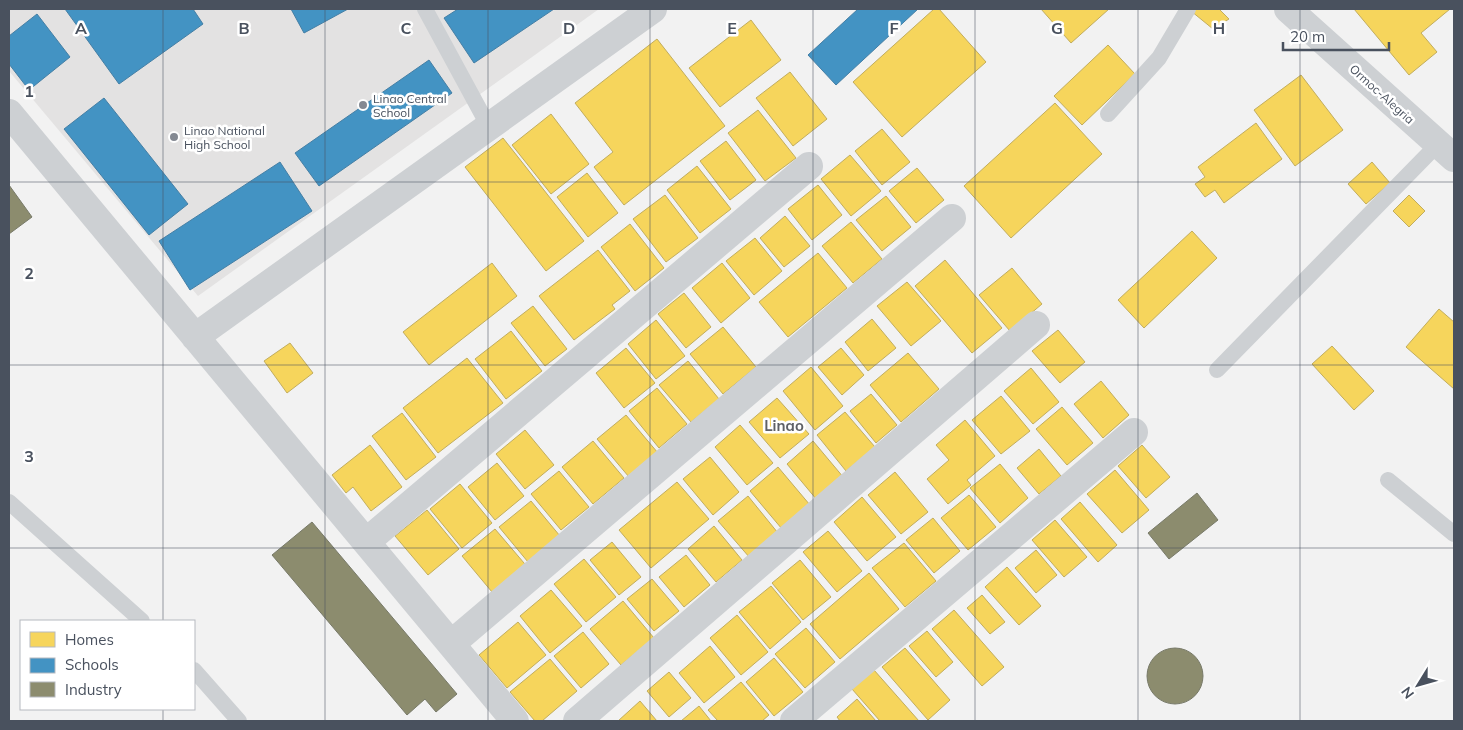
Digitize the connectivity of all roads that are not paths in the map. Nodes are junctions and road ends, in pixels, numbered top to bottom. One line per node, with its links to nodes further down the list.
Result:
1 (425, 9): 7 (lane)
2 (653, 9): 7 (street)
3 (1188, 9): 6 (lane)
4 (1288, 9): 8 (street, Ormoc-Alegria)
5 (9, 113): 12 (street)
6 (1108, 114)
7 (489, 127): 12 (street)
8 (1446, 151): 13 (lane)
9 (809, 166): 18 (street)
10 (952, 218): 20 (street)
11 (1036, 325): 24 (street)
12 (196, 337): 18 (street)
13 (1217, 370)
14 (1134, 432): 25 (street)
15 (1388, 480): 17 (lane)
16 (9, 502): 19 (lane)
17 (1454, 534)
18 (366, 542): 20 (street)
19 (141, 620)
20 (451, 644): 23 (street)
21 (195, 671): 22 (lane)
22 (239, 721)
23 (515, 721)
24 (577, 721)
25 (794, 721)

